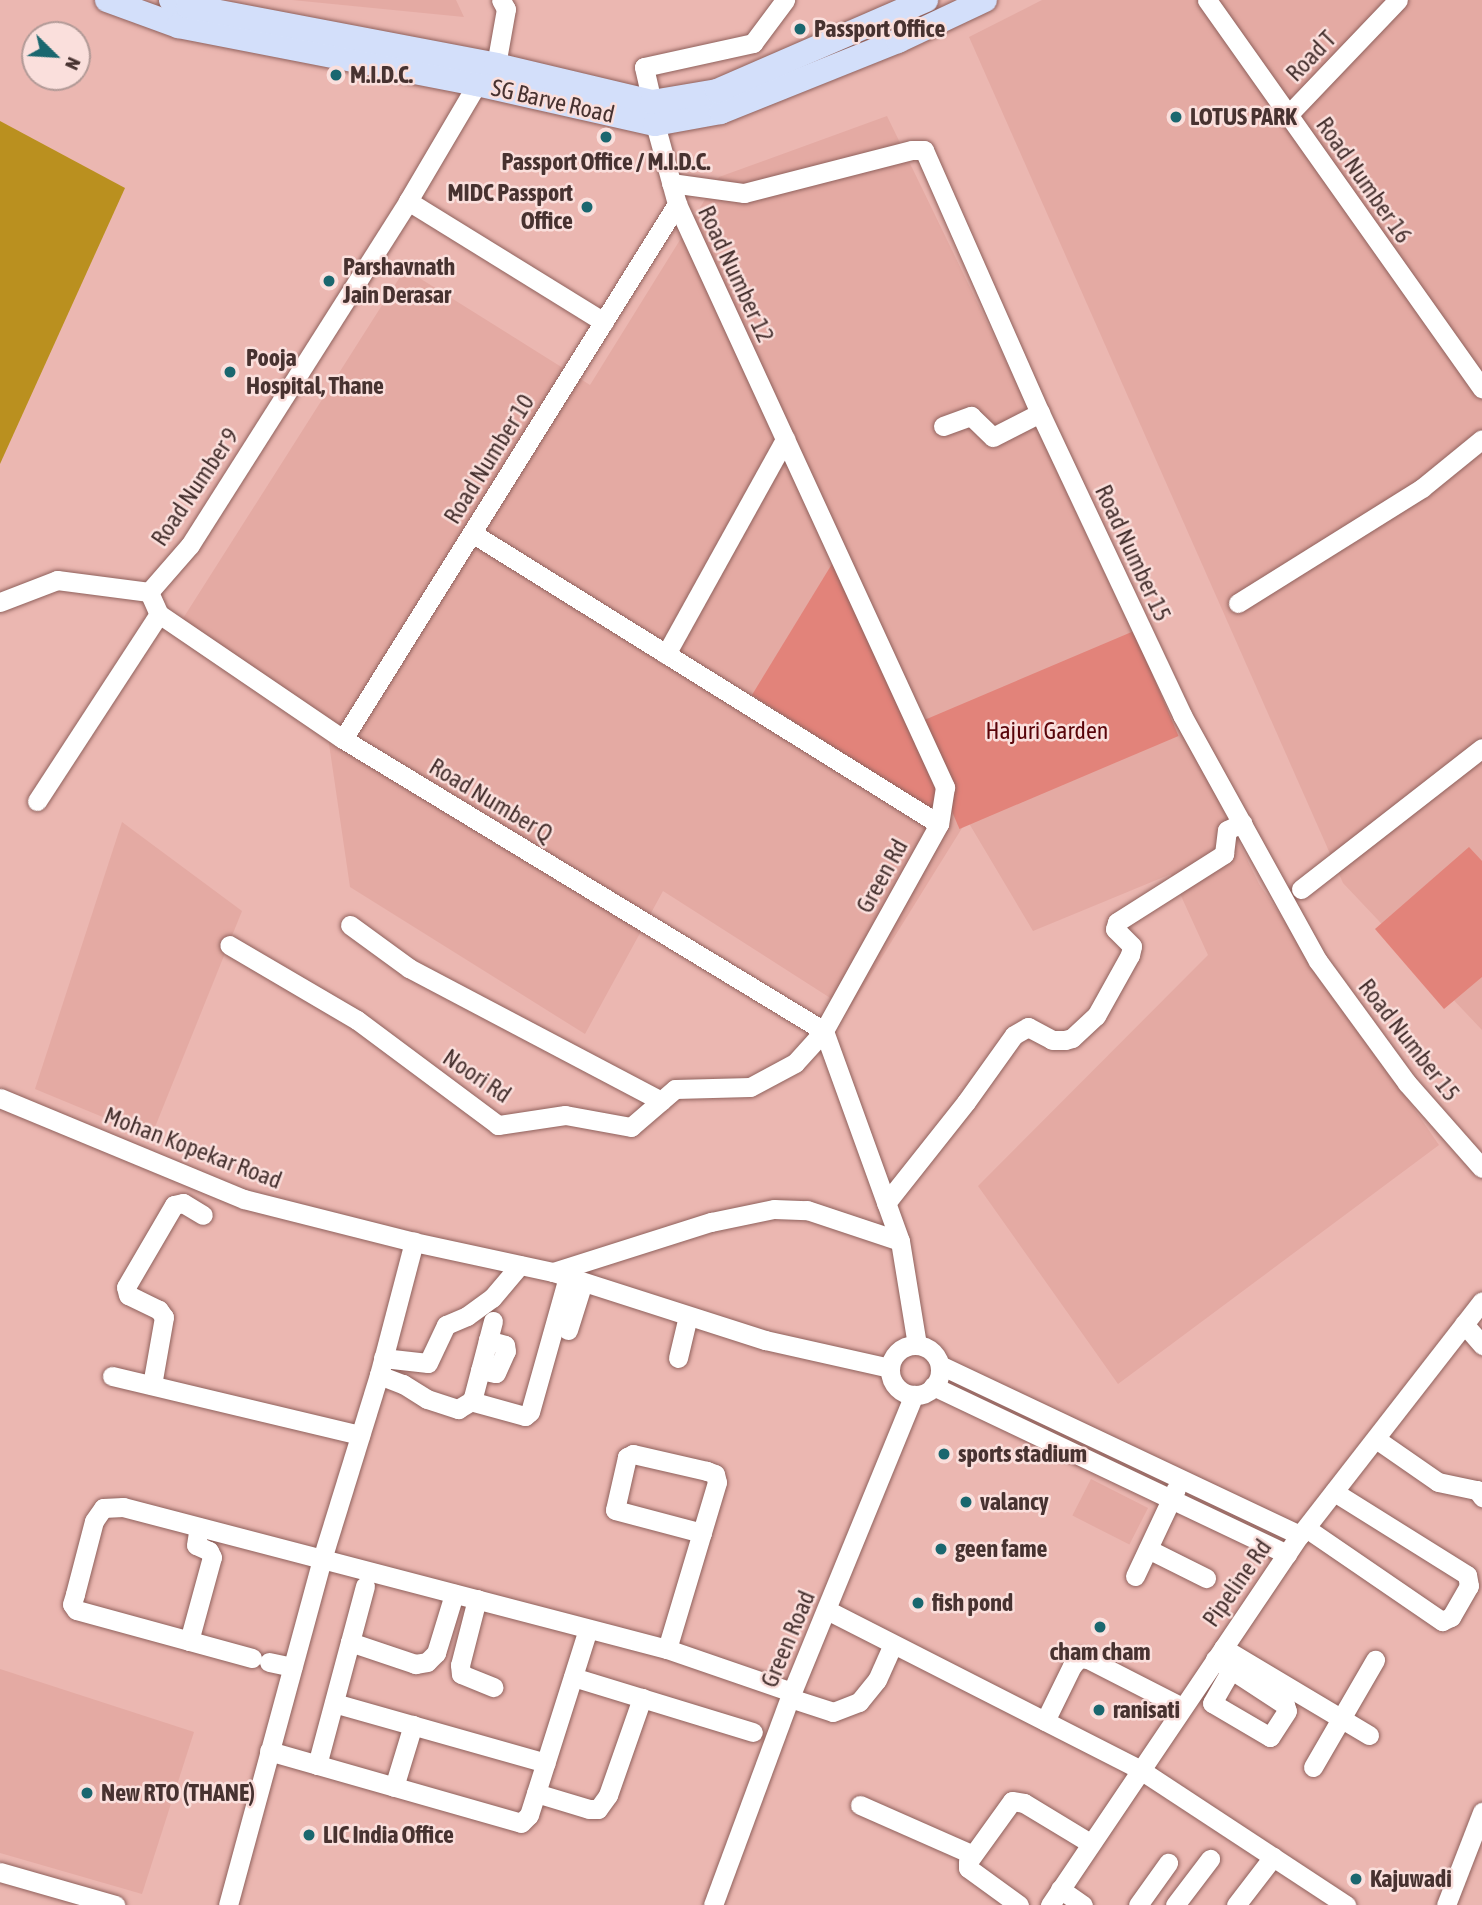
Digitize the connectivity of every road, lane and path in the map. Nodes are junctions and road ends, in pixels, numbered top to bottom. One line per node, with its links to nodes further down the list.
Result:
1 (107, 0): 12 (main road, SG Barve Road)
2 (171, 0): 10 (main road, SG Barve Road)
3 (501, 0): 10 (street)
4 (785, 0): 9 (street)
5 (926, 0): 11 (main road, SG Barve Road)
6 (985, 0): 13 (main road, SG Barve Road)
7 (1207, 0): 14 (street, Road Number 16)
8 (1398, 0): 14 (street, Road T)
9 (753, 43): 11 (street); 13 (street, Road Number 12)
10 (496, 65): 12 (street, Road Number 9); 13 (main road, SG Barve Road)
11 (757, 76): 13 (main road, SG Barve Road)
12 (477, 84): 13 (main road, SG Barve Road); 16 (street, Road Number 9)
13 (654, 113): 15 (street, Road Number 12)
14 (1288, 115): 19 (street, Road Number 16)
15 (671, 183): 17 (street, Road Number 12); 20 (street, Road Number 15)
16 (408, 201): 18 (street); 25 (street, Road Number 9)
17 (677, 204): 18 (street, Road Number 10); 22 (street, Road Number 12)
18 (604, 322): 24 (street, Road Number 10)
19 (1482, 389)
20 (1040, 413): 21 (street); 33 (street, Road Number 15)
21 (943, 426)
22 (785, 439): 29 (street); 34 (street, Green Rd)
23 (1482, 439): 27 (street)
24 (472, 533): 29 (street); 30 (street, Road Number 10)
25 (149, 592): 26 (street); 28 (street)
26 (0, 602)
27 (1238, 603)
28 (159, 614): 30 (street, Road Number Q); 32 (street)
29 (666, 654): 34 (street)
30 (343, 739): 38 (street, Road Number Q)
31 (1482, 748): 35 (street)
32 (37, 801)
33 (1242, 823): 41 (street, Road Number 15); 42 (street)
34 (939, 824): 38 (street, Green Rd)
35 (1301, 888)
36 (350, 925): 40 (street)
37 (229, 945): 40 (street, Noori Rd)
38 (824, 1031): 40 (street, Noori Rd); 42 (street)
39 (0, 1098): 45 (street, Mohan Kopekar Road)
40 (661, 1101)
41 (1482, 1168)
42 (886, 1203): 44 (street)
43 (203, 1215): 60 (street)
44 (901, 1241): 47 (street); 53 (street)
45 (414, 1242): 46 (street, Mohan Kopekar Road); 57 (street)
46 (520, 1265): 47 (street, Mohan Kopekar Road); 57 (street)
47 (568, 1277): 49 (street, Mohan Kopekar Road); 52 (street); 63 (street)
48 (1482, 1301): 50 (street, Pipeline Rd)
49 (688, 1316): 55 (street); 58 (street, Mohan Kopekar Road)
50 (1464, 1324): 54 (street); 65 (street, Pipeline Rd)
51 (491, 1330): 63 (street)
52 (568, 1330)
53 (917, 1345): 56 (street); 58 (street)
54 (1482, 1345)
55 (678, 1357)
56 (940, 1365): 61 (street); 66 (street)
57 (381, 1367): 63 (street); 64 (street)
58 (890, 1368): 62 (street)
59 (112, 1376): 60 (street)
60 (152, 1385): 64 (street)
61 (933, 1386): 62 (street); 69 (street)
62 (914, 1395): 81 (street, Green Road)
63 (473, 1400)
64 (360, 1435): 75 (street)
65 (1376, 1439): 67 (street, Pipeline Rd); 68 (street)
66 (1181, 1478): 69 (street); 71 (street)
67 (1334, 1492): 71 (street, Pipeline Rd); 71 (street)
68 (1482, 1497)
69 (1171, 1499): 73 (street); 74 (street)
70 (200, 1527): 75 (street); 83 (street); 83 (street)
71 (1303, 1531): 74 (street, Pipeline Rd)
72 (702, 1533): 72 (street); 86 (street)
73 (1148, 1549): 76 (street); 77 (street)
74 (1287, 1554): 87 (street, Pipeline Rd)
75 (322, 1559): 79 (street); 89 (street)
76 (1135, 1576)
77 (1206, 1578)
78 (365, 1586): 84 (street)
79 (454, 1594): 80 (street); 84 (street)
80 (477, 1600): 82 (street); 91 (street)
81 (827, 1610): 85 (street); 92 (street, Green Road)
82 (588, 1629): 86 (street); 90 (street)
83 (189, 1641): 89 (street)
84 (350, 1642): 94 (street)
85 (893, 1644): 92 (street); 97 (street)
86 (667, 1649): 92 (street)
87 (1223, 1659): 95 (street, Pipeline Rd); 96 (street)
88 (1376, 1660): 96 (street)
89 (292, 1667): 101 (street)
90 (573, 1677): 93 (street); 102 (street)
91 (494, 1687)
92 (791, 1695): 119 (street, Green Road)
93 (642, 1698): 99 (street); 107 (street)
94 (334, 1703): 98 (street); 103 (street)
95 (1182, 1707): 97 (street); 105 (street, Pipeline Rd)
96 (1342, 1719): 100 (street); 104 (street)
97 (1045, 1721): 105 (street)
98 (413, 1725): 102 (street); 106 (street)
99 (753, 1732)
100 (1369, 1735)
101 (269, 1751): 103 (street); 118 (street)
102 (546, 1763): 107 (street)
103 (317, 1765): 106 (street)
104 (1313, 1767)
105 (1139, 1769): 110 (street, Pipeline Rd); 112 (street)
106 (394, 1787): 107 (street)
107 (536, 1793)
108 (860, 1805): 111 (street)
109 (1482, 1812): 126 (street)
110 (1090, 1843): 111 (street); 116 (street, Pipeline Rd)
111 (971, 1854): 120 (street)
112 (1273, 1857): 124 (street); 125 (street)
113 (1210, 1859): 123 (street)
114 (1168, 1863): 122 (street)
115 (0, 1872): 117 (street)
116 (1055, 1897): 121 (street)
117 (115, 1905)
118 (228, 1905)
119 (713, 1905)
120 (1019, 1905)
121 (1083, 1905)
122 (1138, 1905)
123 (1175, 1905)
124 (1236, 1905)
125 (1346, 1905)
126 (1446, 1905)

